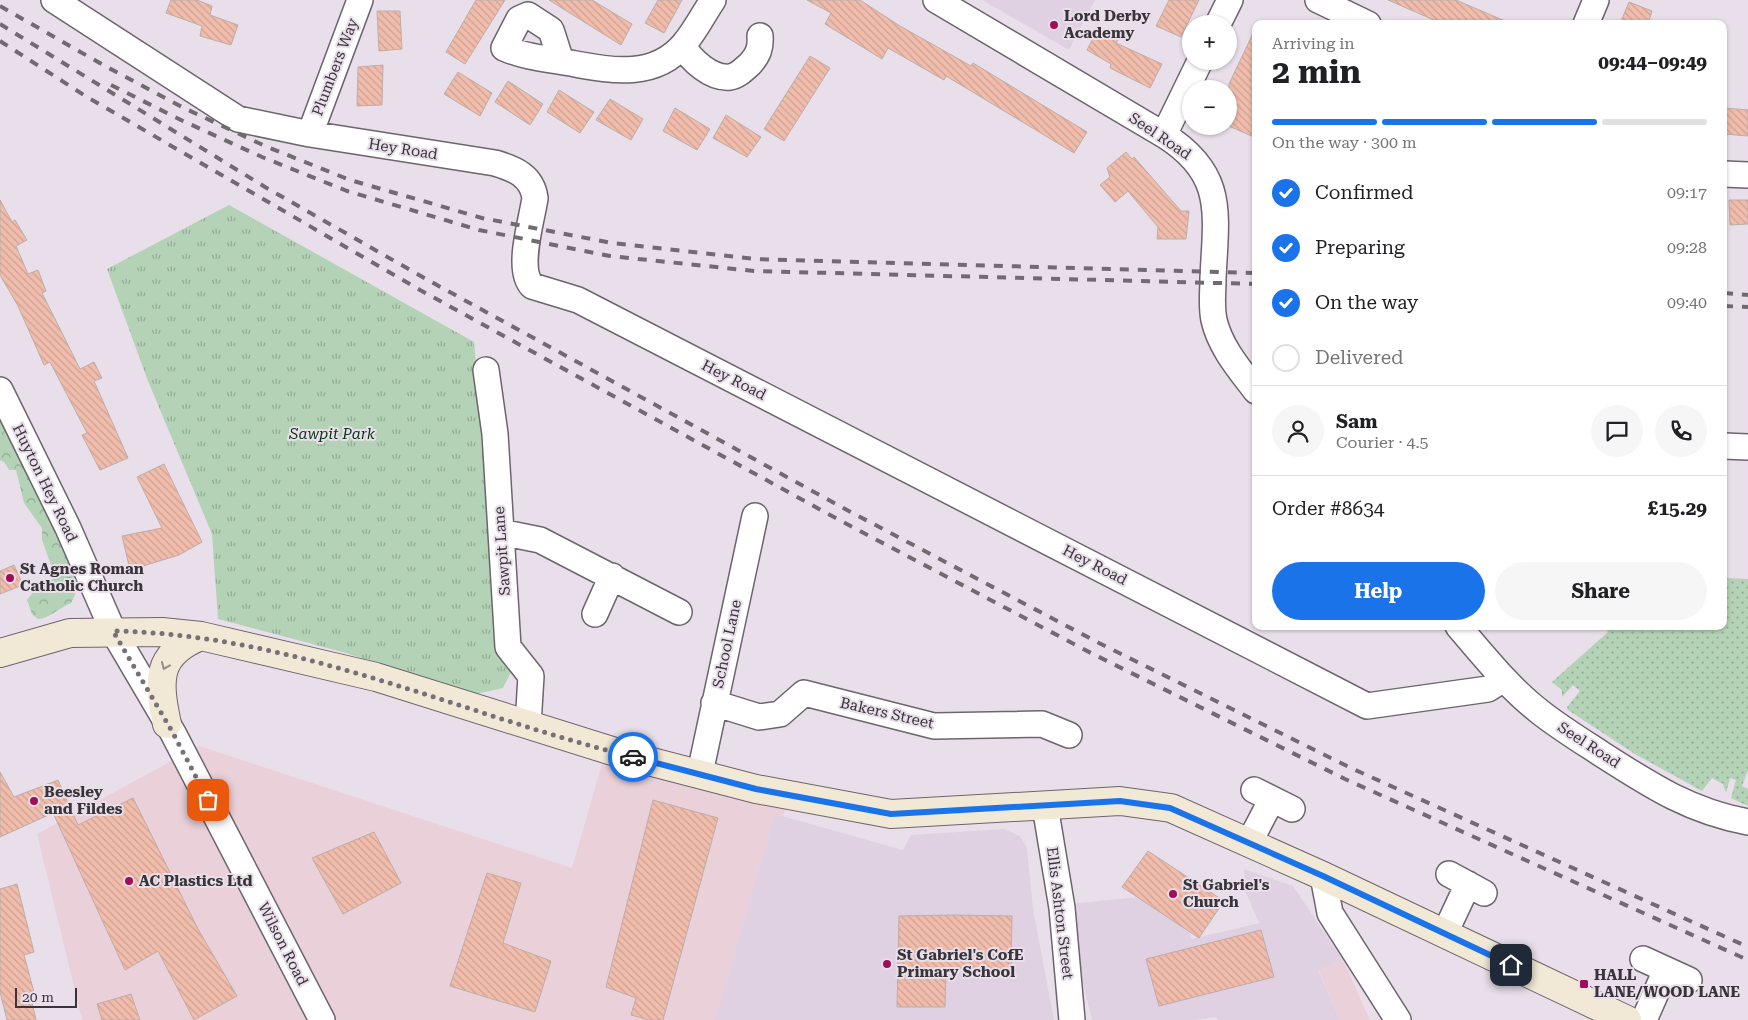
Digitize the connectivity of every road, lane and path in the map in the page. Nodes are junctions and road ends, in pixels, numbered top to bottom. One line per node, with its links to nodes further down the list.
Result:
1 (360, 0): 15 (street, Plumbers Way)
2 (713, 0): 12 (street)
3 (936, 0): 16 (street, Seel Road)
4 (1230, 0): 8 (street)
5 (1318, 0): 9 (street)
6 (1596, 0): 10 (street)
7 (63, 3): 15 (street, Hey Road)
8 (1222, 15)
9 (1360, 20)
10 (1588, 20)
11 (760, 36): 12 (street)
12 (683, 46): 13 (street)
13 (561, 61): 13 (street)
14 (1196, 70): 16 (street)
15 (310, 134): 33 (street, Hey Road)
16 (1164, 135): 20 (street, Seel Road)
17 (1727, 174): 18 (street)
18 (1748, 175)
19 (486, 370): 25 (street, Sawpit Lane)
20 (1252, 385)
21 (0, 390): 30 (street, Huyton Hey Road)
22 (1727, 446): 23 (street)
23 (1748, 447)
24 (755, 516): 34 (street, School Lane)
25 (502, 532): 26 (street); 36 (street, Sawpit Lane)
26 (612, 576): 27 (street); 28 (street)
27 (679, 612)
28 (595, 614)
29 (1461, 630): 33 (street, Seel Road)
30 (113, 631): 31 (street); 32 (street); 35 (street, Wilson Road)
31 (201, 636): 35 (street, one-way to 35); 36 (street)
32 (0, 653)
33 (1504, 679): 41 (street, Seel Road)
34 (714, 703): 37 (street, Bakers Street); 38 (street, School Lane)
35 (167, 724): 49 (street, Wilson Road)
36 (528, 725): 38 (street)
37 (1068, 735)
38 (700, 773): 40 (street)
39 (1273, 799): 42 (street)
40 (1045, 806): 42 (street); 50 (street, Ellis Ashton Street)
41 (1748, 822)
42 (1250, 842): 43 (street)
43 (1323, 876): 45 (street); 51 (street)
44 (1467, 884): 45 (street)
45 (1444, 933): 52 (street)
46 (1643, 959): 47 (street)
47 (1666, 970): 48 (street); 53 (street)
48 (1689, 980)
49 (322, 1020)
50 (1072, 1020)
51 (1398, 1020)
52 (1627, 1020)
53 (1644, 1020)

